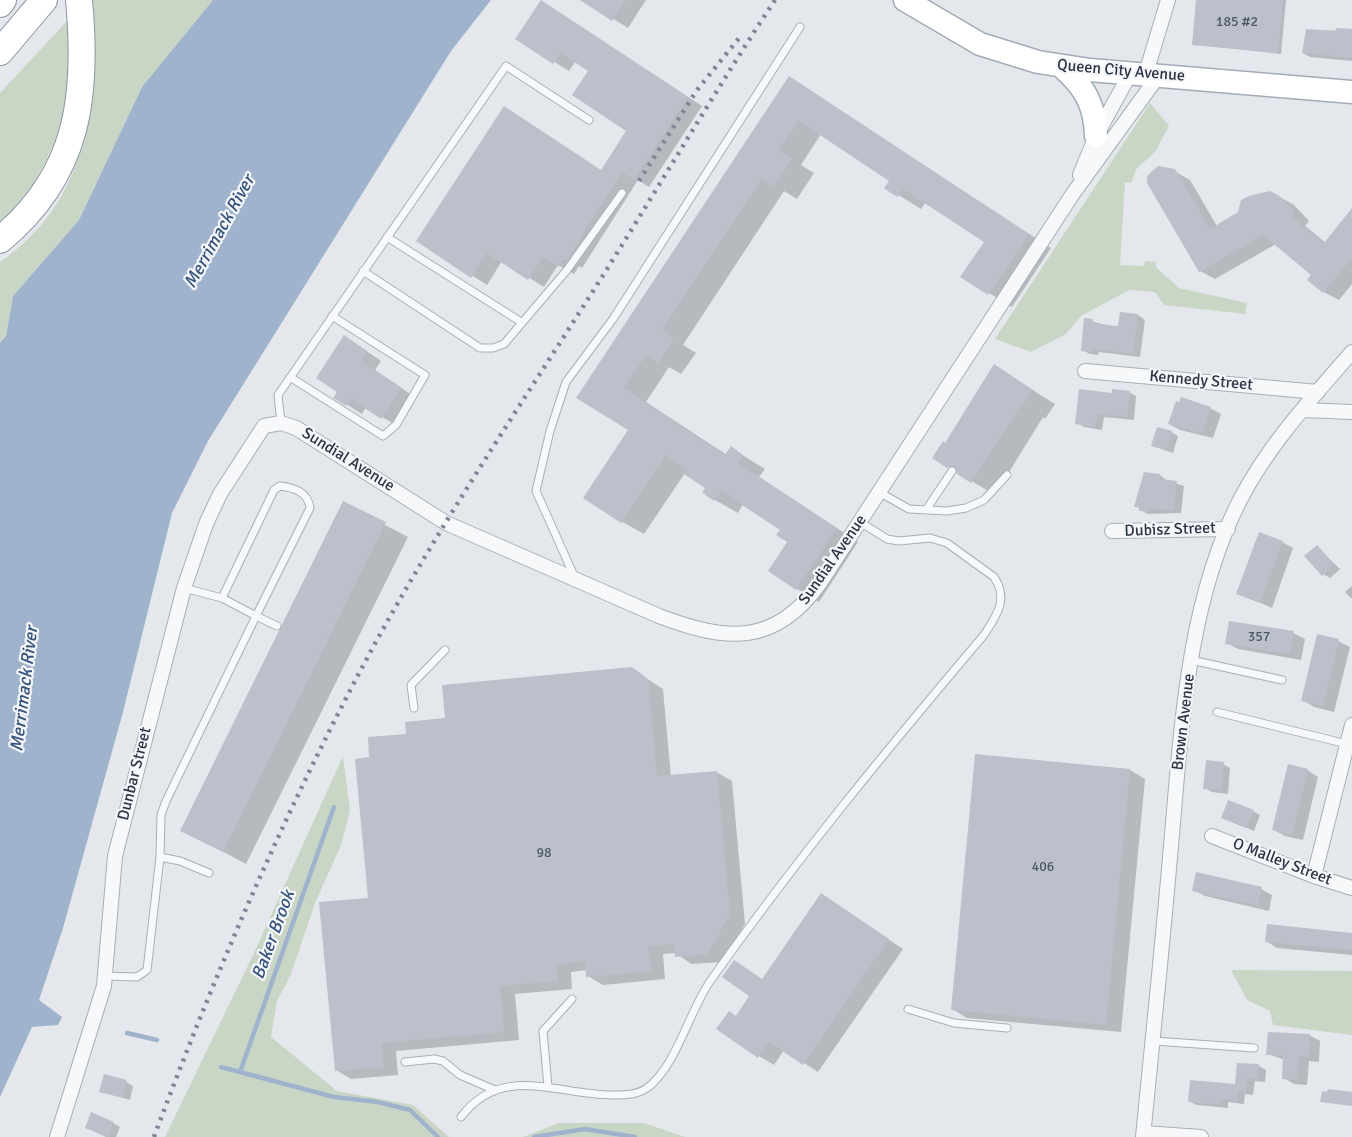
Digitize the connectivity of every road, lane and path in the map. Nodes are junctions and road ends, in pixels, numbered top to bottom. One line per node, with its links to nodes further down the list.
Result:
1 (3, 0): 5 (highway)
2 (44, 0): 8 (highway)
3 (906, 0): 9 (main road, Queen City Avenue)
4 (1168, 0): 10 (street)
5 (0, 4)
6 (80, 4): 17 (highway)
7 (800, 27): 36 (lane)
8 (0, 52)
9 (1062, 67): 10 (main road, Queen City Avenue); 13 (main road)
10 (1145, 73): 11 (main road, Queen City Avenue); 13 (street, Sundial Avenue); 15 (street, Sundial Avenue)
11 (1352, 92)
12 (590, 120): 16 (lane)
13 (1095, 136): 15 (street, Sundial Avenue)
14 (622, 193): 20 (lane)
15 (1072, 195): 31 (street, Sundial Avenue)
16 (387, 237): 18 (lane); 20 (lane)
17 (0, 240)
18 (363, 271): 19 (lane); 20 (lane)
19 (332, 316): 23 (lane); 23 (lane)
20 (521, 322)
21 (1352, 352): 24 (street, Brown Avenue)
22 (1085, 370): 24 (street, Kennedy Street)
23 (290, 377): 27 (lane)
24 (1318, 392): 25 (street, Brown Avenue)
25 (1304, 410): 26 (street); 34 (street, Brown Avenue)
26 (1352, 412)
27 (281, 423): 28 (street, Sundial Avenue); 36 (street, Sundial Avenue)
28 (264, 426): 37 (street, Dunbar Street)
29 (952, 471): 32 (lane)
30 (1007, 475): 32 (lane)
31 (879, 492): 32 (lane); 33 (street, Sundial Avenue)
32 (926, 510)
33 (860, 522): 36 (street, Sundial Avenue); 60 (lane)
34 (1228, 529): 35 (street, Dubisz Street); 42 (street, Brown Avenue)
35 (1112, 531)
36 (576, 580)
37 (184, 588): 38 (lane); 53 (street, Dunbar Street)
38 (222, 598): 39 (lane); 39 (lane)
39 (256, 616): 40 (lane); 49 (lane)
40 (277, 626)
41 (445, 650): 44 (lane)
42 (1191, 660): 43 (lane); 57 (street, Brown Avenue)
43 (1282, 680)
44 (414, 708)
45 (1217, 712): 47 (lane)
46 (1352, 725): 47 (street)
47 (1347, 744): 51 (street)
48 (1212, 836): 51 (street, O Malley Street)
49 (160, 857): 50 (lane); 53 (lane)
50 (209, 873)
51 (1314, 876): 52 (street, O Malley Street)
52 (1352, 888)
53 (106, 976): 64 (street, Dunbar Street)
54 (572, 999): 60 (lane)
55 (908, 1009): 56 (lane)
56 (1007, 1028)
57 (1154, 1041): 58 (lane); 63 (street, Brown Avenue)
58 (1254, 1048)
59 (405, 1062): 61 (lane)
60 (548, 1087): 61 (lane)
61 (495, 1089): 62 (lane)
62 (461, 1117)
63 (1144, 1135): 65 (street)
64 (57, 1137)
65 (1201, 1137)

